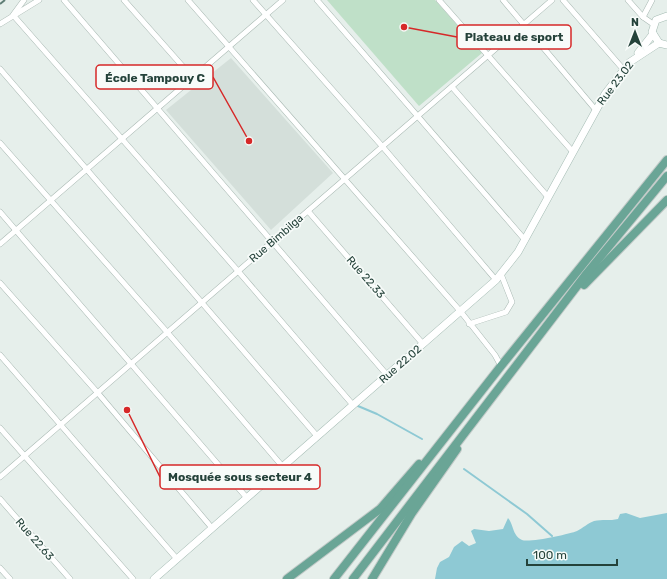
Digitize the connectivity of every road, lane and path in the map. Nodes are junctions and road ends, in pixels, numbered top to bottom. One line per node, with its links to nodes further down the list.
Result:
1 (24, 0): 15 (street)
2 (39, 0): 15 (street)
3 (64, 0): 32 (street)
4 (124, 0): 30 (street)
5 (188, 0): 25 (street)
6 (253, 0): 16 (street)
7 (283, 0): 16 (street)
8 (317, 0): 34 (street)
9 (440, 0): 26 (street)
10 (503, 0): 20 (street)
11 (552, 0): 20 (street, Rue Bimbilga)
12 (563, 0): 29 (street)
13 (628, 0): 17 (street)
14 (652, 0): 17 (street)
15 (13, 15): 19 (street); 35 (street)
16 (266, 15): 25 (street); 37 (street)
17 (643, 16): 21 (street)
18 (667, 16): 21 (street)
19 (0, 24)
20 (524, 24): 26 (street, Rue Bimbilga); 33 (street)
21 (653, 24): 22 (street)
22 (653, 34): 23 (street); 27 (street, Rue 23.02)
23 (659, 43): 24 (street); 27 (street, Rue 23.02)
24 (667, 45)
25 (228, 47): 30 (street); 42 (street)
26 (488, 55): 31 (street, Rue Bimbilga); 38 (street)
27 (636, 56): 29 (street, Rue 23.02)
28 (0, 69): 40 (street)
29 (623, 69): 33 (street, Rue 23.02)
30 (193, 78): 32 (street)
31 (452, 87): 34 (street, Rue Bimbilga); 43 (street)
32 (157, 108): 35 (street); 49 (street)
33 (596, 109): 38 (street, Rue 22.02)
34 (417, 117): 37 (street, Rue Bimbilga); 50 (street)
35 (122, 138): 40 (street); 52 (street)
36 (0, 143): 44 (street)
37 (382, 146): 42 (street, Rue Bimbilga); 53 (street)
38 (573, 152): 43 (street, Rue 22.02)
39 (667, 160): 63 (main road)
40 (86, 169): 44 (street); 55 (street)
41 (667, 176): 57 (main road)
42 (345, 178): 46 (street, Rue Bimbilga); 56 (street)
43 (548, 197): 50 (street, Rue 22.02)
44 (51, 199): 48 (street); 59 (street)
45 (667, 200): 57 (main road)
46 (308, 211): 49 (street, Rue Bimbilga); 60 (street, Rue 22.33)
47 (0, 212): 48 (street)
48 (15, 230): 51 (street); 62 (street)
49 (273, 240): 52 (street, Rue Bimbilga); 64 (street)
50 (525, 240): 53 (street, Rue 22.02)
51 (0, 244)
52 (238, 271): 55 (street, Rue Bimbilga); 66 (street)
53 (498, 277): 56 (street, Rue 22.02); 58 (street)
54 (0, 283): 65 (street)
55 (201, 303): 59 (street, Rue Bimbilga); 71 (street)
56 (460, 312): 58 (street); 60 (street, Rue 22.02)
57 (557, 313): 68 (main road)
58 (469, 324): 63 (street)
59 (168, 332): 62 (street, Rue Bimbilga); 73 (street)
60 (423, 344): 64 (street, Rue 22.02)
61 (0, 355): 69 (street)
62 (132, 363): 65 (street, Rue Bimbilga); 75 (street)
63 (501, 366): 67 (main road)
64 (387, 375): 66 (street, Rue 22.02)
65 (97, 392): 69 (street, Rue Bimbilga); 77 (street)
66 (353, 405): 71 (street, Rue 22.02)
67 (466, 411): 85 (main road); 86 (main road)
68 (473, 421): 78 (main road); 89 (main road)
69 (61, 424): 72 (street, Rue Bimbilga); 79 (street)
70 (0, 428): 72 (street)
71 (317, 436): 73 (street, Rue 22.02)
72 (24, 456): 74 (street, Rue Bimbilga); 83 (street)
73 (283, 467): 75 (street, Rue 22.02)
74 (0, 477)
75 (248, 498): 77 (street, Rue 22.02)
76 (0, 499): 82 (street, Rue 22.63)
77 (212, 528): 79 (street, Rue 22.02)
78 (370, 557): 87 (main road); 88 (main road)
79 (177, 559): 84 (street, Rue 22.02)
80 (0, 568): 81 (street)
81 (10, 579)
82 (70, 579)
83 (133, 579)
84 (154, 579)
85 (287, 579)
86 (334, 579)
87 (353, 579)
88 (358, 579)
89 (372, 579)

